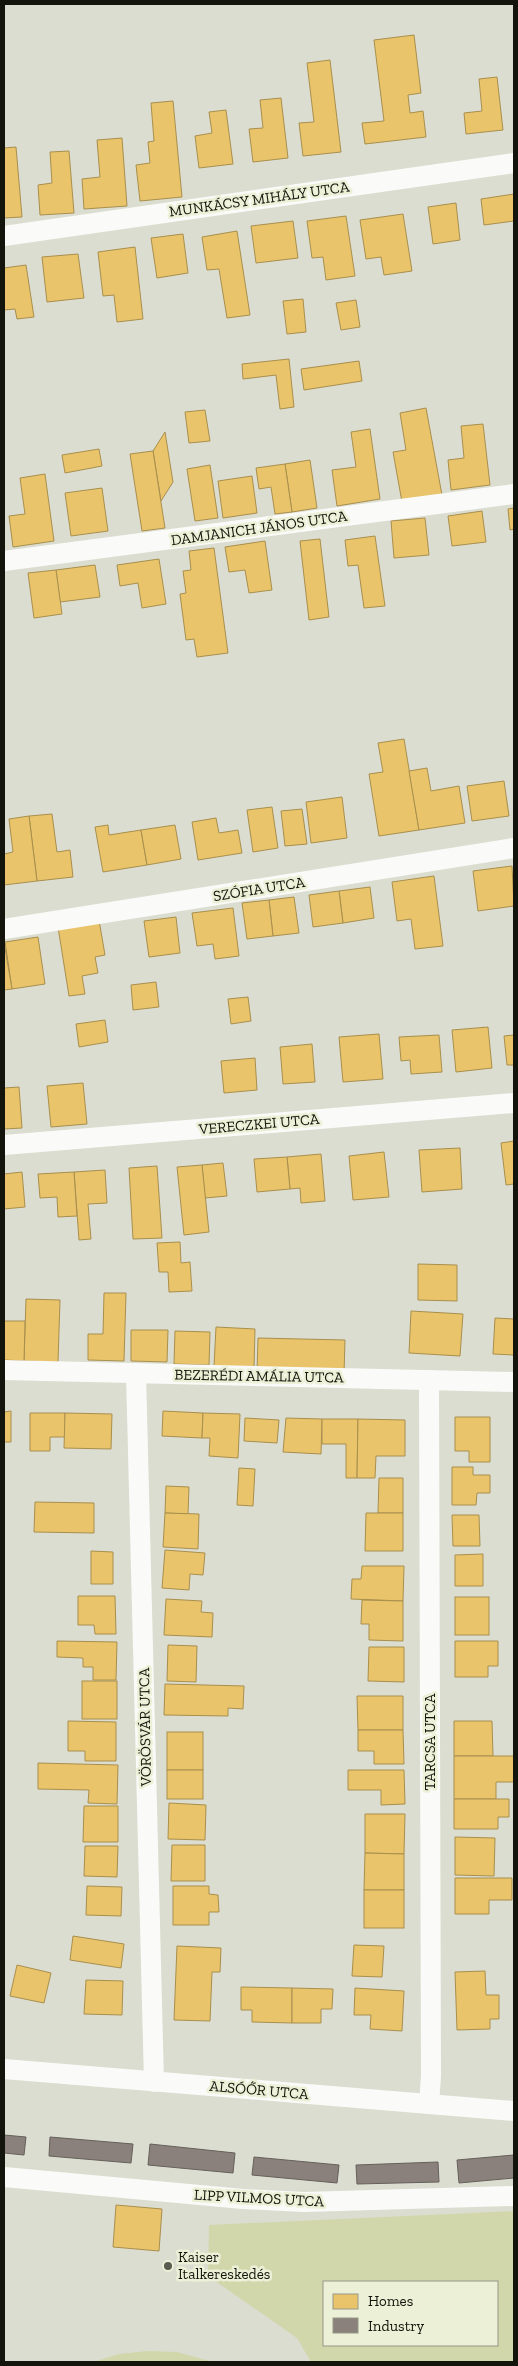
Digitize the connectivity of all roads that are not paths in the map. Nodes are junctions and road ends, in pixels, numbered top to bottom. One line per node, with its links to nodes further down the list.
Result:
1 (514, 163): 2 (street, MUNKÁCSY MIHÁLY UTCA)
2 (4, 236)
3 (514, 494): 4 (street, DAMJANICH JÁNOS UTCA)
4 (4, 561)
5 (514, 848): 6 (street, SZÓFIA UTCA)
6 (4, 930)
7 (514, 1102): 8 (street, VERECZKEI UTCA)
8 (4, 1145)
9 (4, 1370): 10 (street, BEZERÉDI AMÁLIA UTCA)
10 (136, 1373): 11 (street, BEZERÉDI AMÁLIA UTCA); 14 (street, VÖRÖSVÁR UTCA)
11 (429, 1380): 12 (street, BEZERÉDI AMÁLIA UTCA); 15 (street, TARCSA UTCA)
12 (514, 1382)
13 (4, 2069): 14 (street, ALSÓŐR UTCA)
14 (154, 2082): 15 (street, ALSÓŐR UTCA)
15 (429, 2104): 16 (street, ALSÓŐR UTCA)
16 (514, 2111)
17 (4, 2177): 18 (street, LIPP VILMOS UTCA)
18 (514, 2196)

